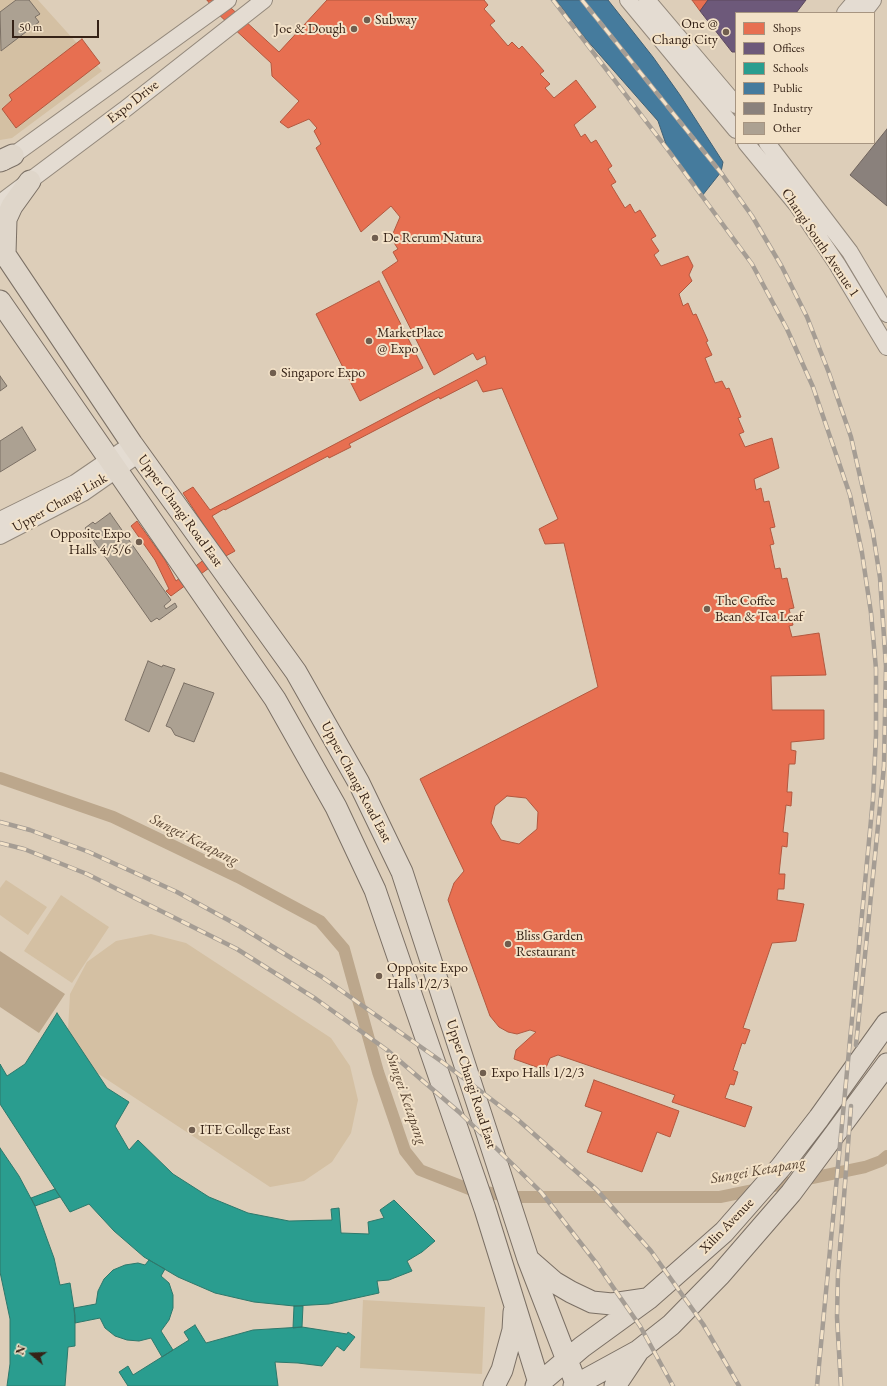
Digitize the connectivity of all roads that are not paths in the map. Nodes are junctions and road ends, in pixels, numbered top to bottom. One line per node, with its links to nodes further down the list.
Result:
1 (228, 0): 13 (street, Expo Drive)
2 (264, 0): 14 (street, Expo Drive)
3 (628, 0): 10 (street)
4 (647, 0): 9 (street)
5 (856, 0): 7 (street)
6 (873, 0): 8 (street)
7 (847, 12)
8 (864, 12)
9 (733, 99)
10 (735, 129)
11 (768, 144): 18 (street, Changi South Avenue 1)
12 (754, 146): 19 (street, Changi South Avenue 1)
13 (4, 161)
14 (30, 181): 15 (street, Expo Drive); 16 (main road)
15 (0, 203)
16 (2, 250): 20 (main road, Upper Changi Road East)
17 (0, 301): 21 (main road, Upper Changi Road East)
18 (887, 314)
19 (887, 347)
20 (135, 449): 21 (street, Upper Changi Link); 26 (main road, Upper Changi Road East)
21 (113, 466): 22 (street, Upper Changi Link); 23 (street, Upper Changi Link); 28 (main road, Upper Changi Road East)
22 (0, 520)
23 (0, 536)
24 (887, 1023): 27 (main road, Xilin Avenue)
25 (887, 1064): 29 (main road, Xilin Avenue)
26 (528, 1259): 27 (main road); 30 (main road, Upper Changi Road East)
27 (648, 1299): 30 (main road, Xilin Avenue)
28 (514, 1305): 31 (main road, Upper Changi Road East); 33 (main road)
29 (638, 1351): 32 (main road, Xilin Avenue); 34 (main road)
30 (566, 1360): 31 (main road, Xilin Avenue); 32 (main road, Upper Changi Road East)
31 (538, 1385)
32 (575, 1385)
33 (494, 1386)
34 (615, 1386)

